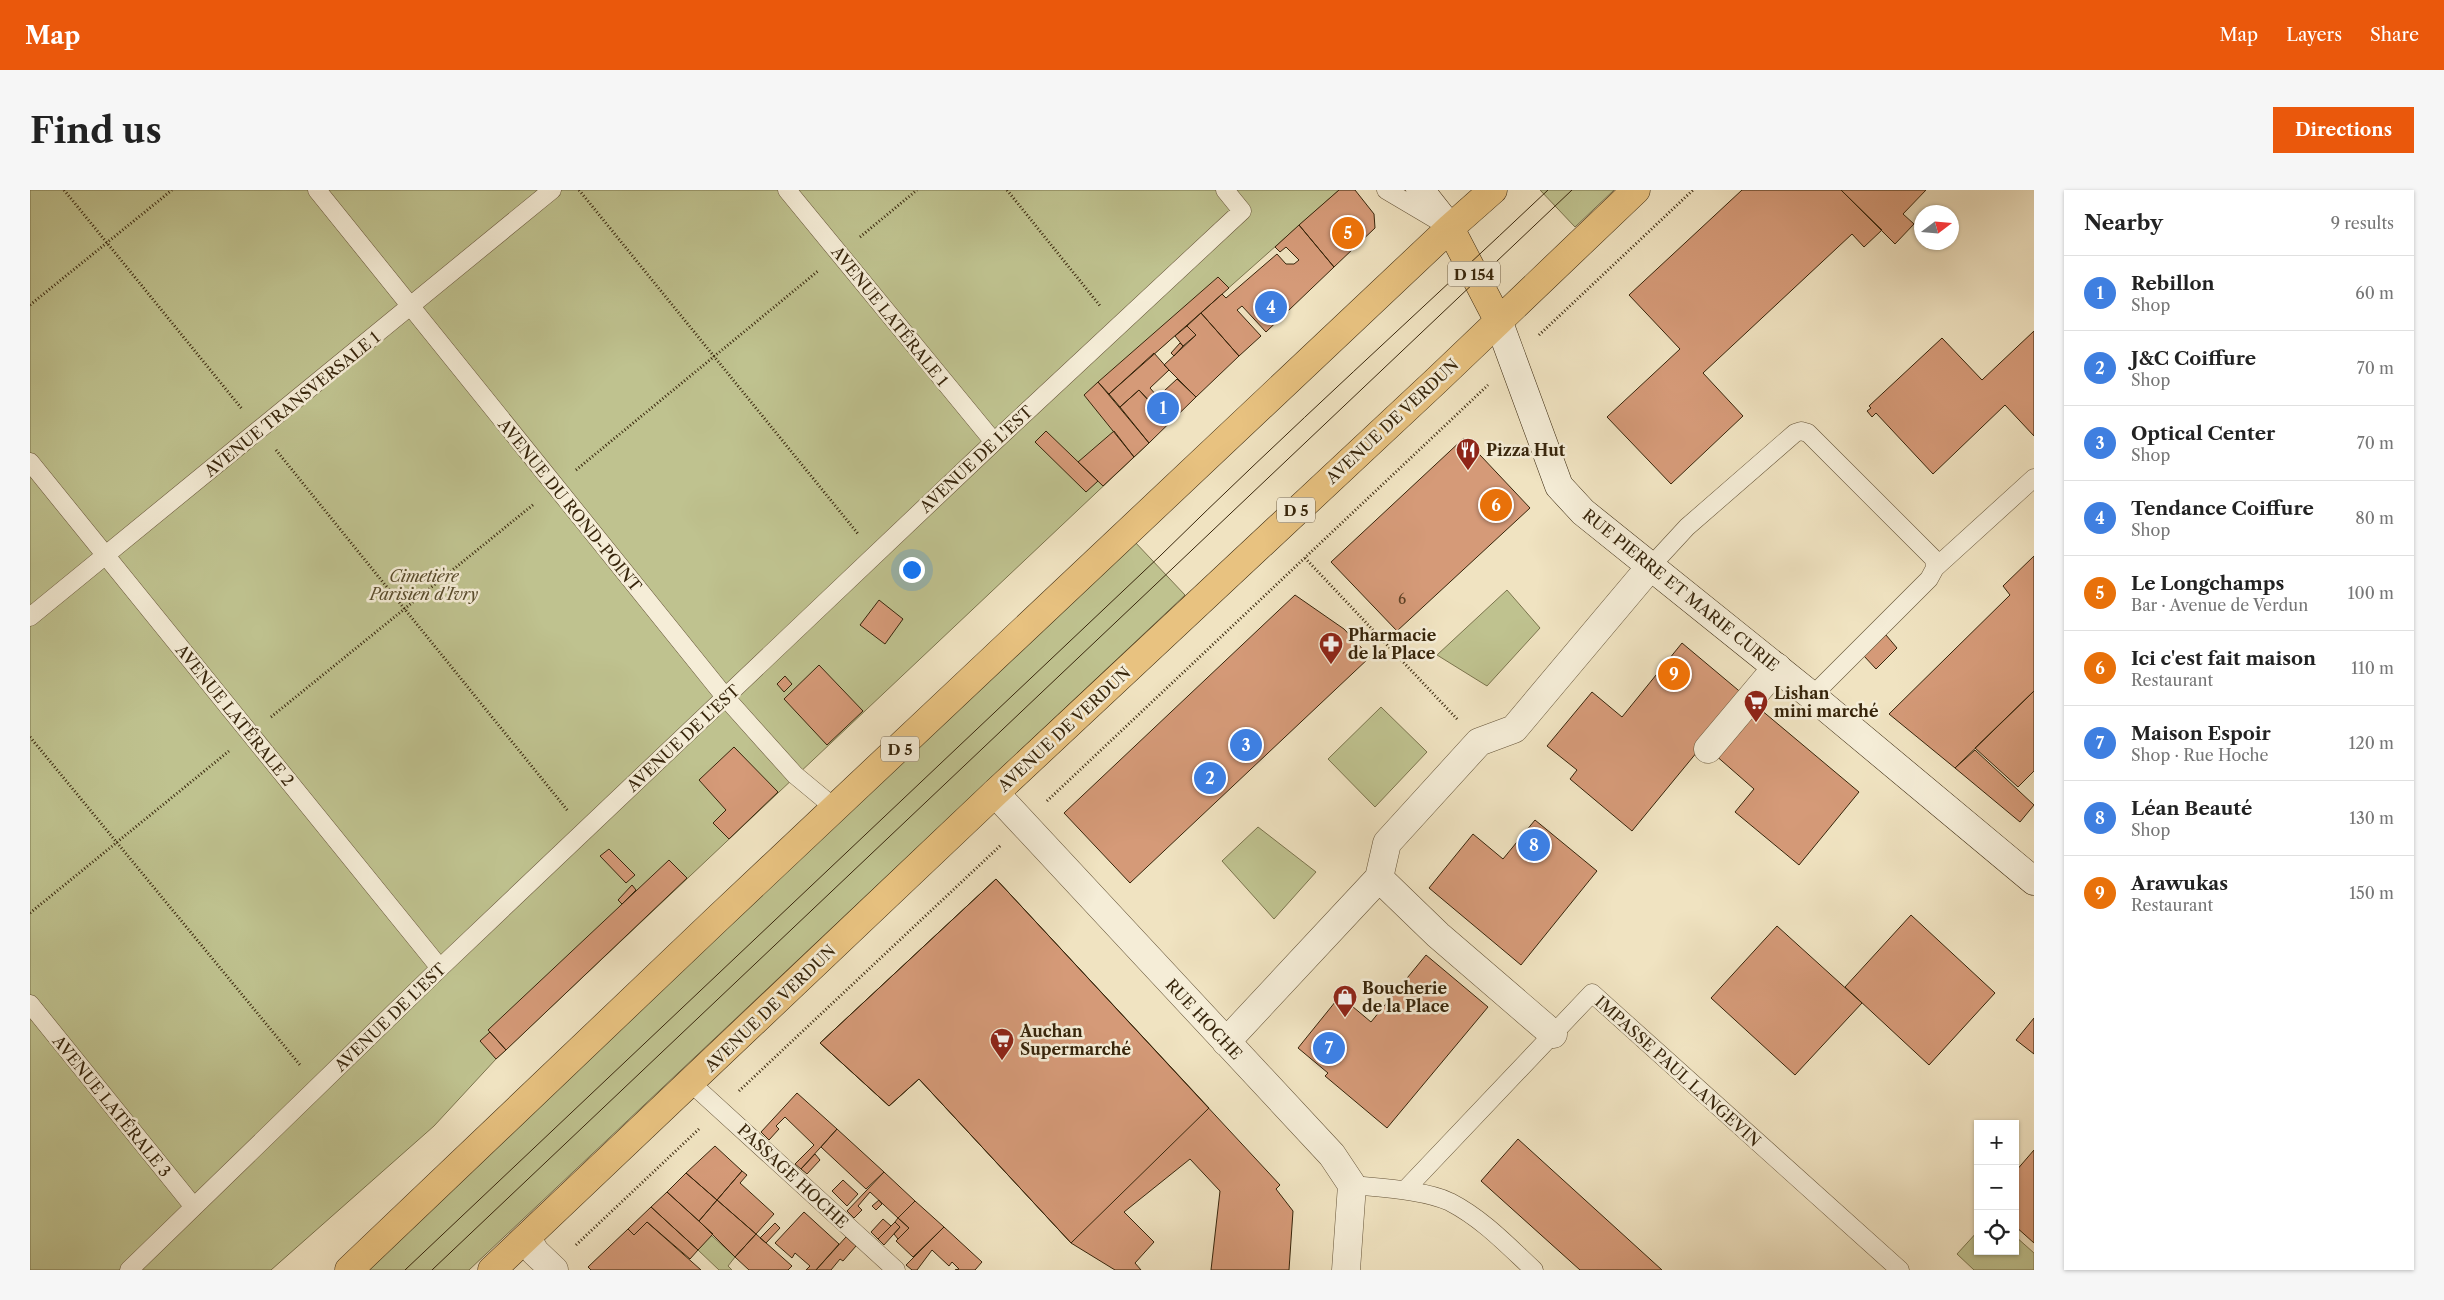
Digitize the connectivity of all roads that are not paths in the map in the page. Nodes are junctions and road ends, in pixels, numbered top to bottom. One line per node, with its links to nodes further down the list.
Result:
1 (317, 190): 10 (lane, AVENUE DU ROND-POINT)
2 (552, 190): 10 (lane, AVENUE TRANSVERSALE 1)
3 (787, 190): 12 (lane, AVENUE LATÉRALE 1)
4 (1225, 190): 12 (lane, AVENUE DE L'EST)
5 (1386, 190): 9 (lane)
6 (1420, 190): 9 (street, D 154)
7 (1493, 190): 9 (main road, D 5)
8 (1636, 190): 11 (main road, AVENUE DE VERDUN / D 5)
9 (1450, 228): 11 (main road, D 154); 24 (main road, D 5)
10 (410, 307): 15 (lane, AVENUE TRANSVERSALE 1); 21 (lane, AVENUE DU ROND-POINT)
11 (1498, 320): 16 (street, RUE PIERRE ET MARIE CURIE); 23 (main road, AVENUE DE VERDUN / D 5)
12 (994, 442): 21 (lane, AVENUE DE L'EST)
13 (30, 462): 15 (lane, AVENUE LATÉRALE 2)
14 (2034, 478): 17 (lane)
15 (106, 556): 18 (lane, AVENUE TRANSVERSALE 1); 27 (lane, AVENUE LATÉRALE 2)
16 (1651, 566): 17 (lane); 19 (street, RUE PIERRE ET MARIE CURIE); 25 (street)
17 (1935, 568): 20 (lane)
18 (30, 617)
19 (1777, 667): 20 (street, RUE PIERRE ET MARIE CURIE); 22 (street)
20 (1812, 696): 26 (street, RUE PIERRE ET MARIE CURIE)
21 (726, 698): 24 (lane, AVENUE DU ROND-POINT); 27 (lane, AVENUE DE L'EST)
22 (1708, 749)
23 (995, 793): 30 (street, RUE HOCHE); 31 (main road, AVENUE DE VERDUN / D 5)
24 (836, 809): 38 (main road, D 5)
25 (1379, 878): 29 (street); 30 (street)
26 (2034, 881)
27 (440, 968): 34 (lane, AVENUE DE L'EST)
28 (30, 1004): 34 (lane, AVENUE LATÉRALE 3)
29 (1553, 1034): 33 (lane, IMPASSE PAUL LANGEVIN); 43 (lane, IMPASSE PAUL LANGEVIN)
30 (1226, 1042): 32 (street, RUE HOCHE)
31 (690, 1083): 35 (main road, AVENUE DE VERDUN / D 5); 40 (lane, PASSAGE HOCHE)
32 (1352, 1185): 33 (lane); 41 (street)
33 (1405, 1190): 42 (lane)
34 (194, 1207): 37 (lane, AVENUE DE L'EST)
35 (527, 1238): 36 (street); 39 (main road, AVENUE DE VERDUN / D 5)
36 (553, 1269)
37 (129, 1270)
38 (349, 1270)
39 (492, 1270)
40 (896, 1270)
41 (1346, 1270)
42 (1534, 1270)
43 (1900, 1270)

